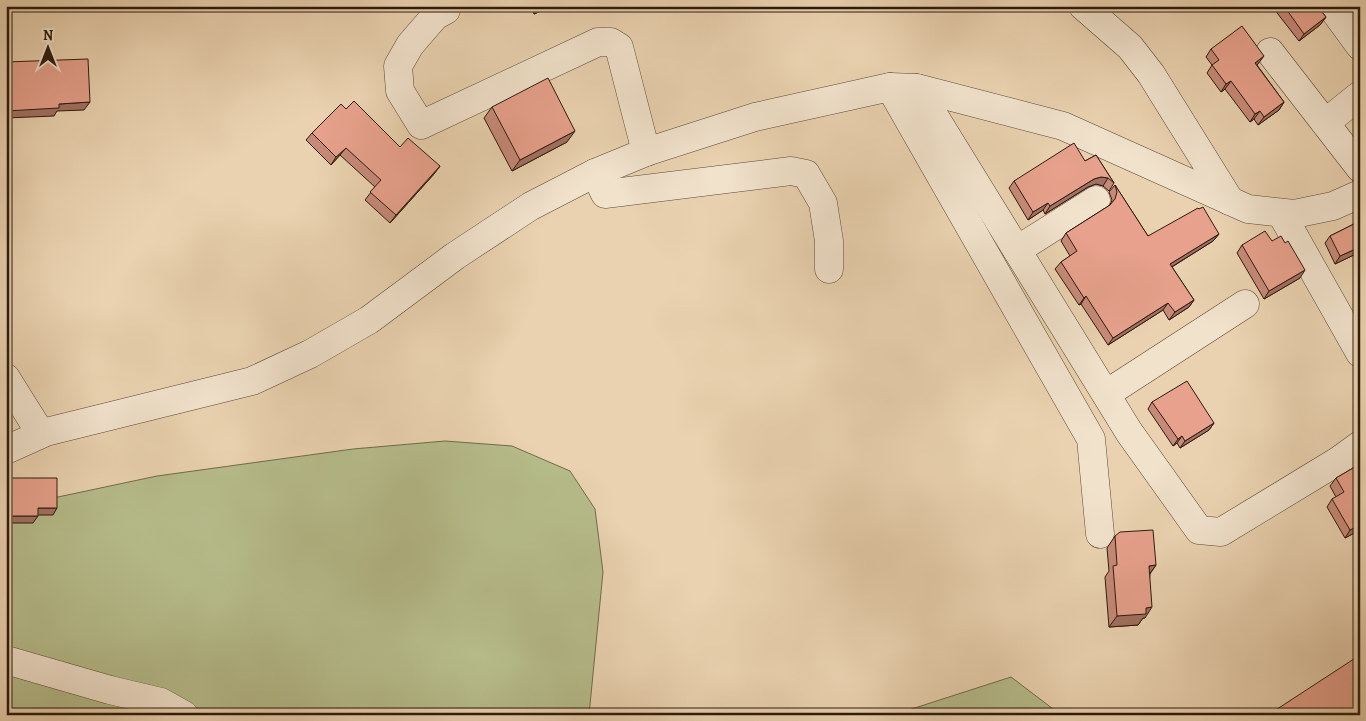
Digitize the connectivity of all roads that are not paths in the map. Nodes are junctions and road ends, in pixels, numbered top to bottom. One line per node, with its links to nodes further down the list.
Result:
1 (1084, 6): 15 (street)
2 (446, 10): 10 (street)
3 (1335, 12): 4 (street)
4 (1360, 46)
5 (1270, 52): 9 (street)
6 (890, 87): 7 (street); 10 (street); 26 (street)
7 (917, 88): 15 (street); 17 (street)
8 (1360, 95): 9 (street)
9 (1324, 123): 11 (street)
10 (646, 152): 12 (street)
11 (1360, 168)
12 (595, 173): 18 (street); 23 (street)
13 (1360, 194): 16 (street)
14 (1096, 200): 17 (street)
15 (1230, 201): 16 (street)
16 (1281, 213): 20 (street)
17 (1017, 250): 22 (street)
18 (829, 269)
19 (1245, 304): 22 (street)
20 (1360, 353)
21 (6, 378): 23 (street)
22 (1106, 394): 24 (street)
23 (41, 434): 25 (street)
24 (1360, 445)
25 (6, 450)
26 (1100, 534)
27 (6, 660): 28 (street)
28 (184, 715)

